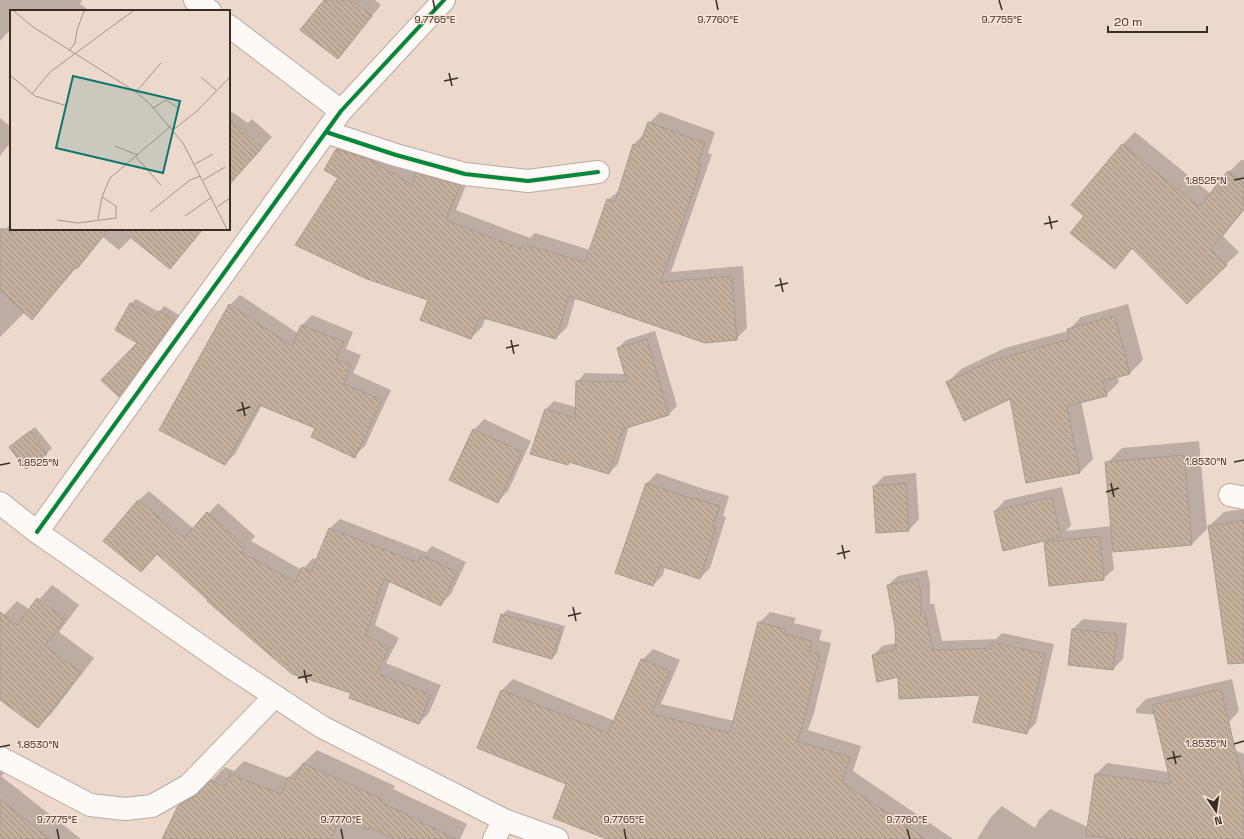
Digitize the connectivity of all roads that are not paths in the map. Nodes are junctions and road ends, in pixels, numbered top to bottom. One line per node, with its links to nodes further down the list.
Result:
1 (195, 0): 3 (street)
2 (444, 0): 5 (street)
3 (209, 10)
4 (230, 27): 5 (street)
5 (341, 111): 6 (street)
6 (326, 132): 7 (street); 9 (street)
7 (598, 172)
8 (0, 504): 9 (street)
9 (37, 532): 10 (street)
10 (275, 696): 11 (street); 12 (street)
11 (1, 758)
12 (504, 820): 13 (street); 14 (street)
13 (494, 839)
14 (557, 839)

